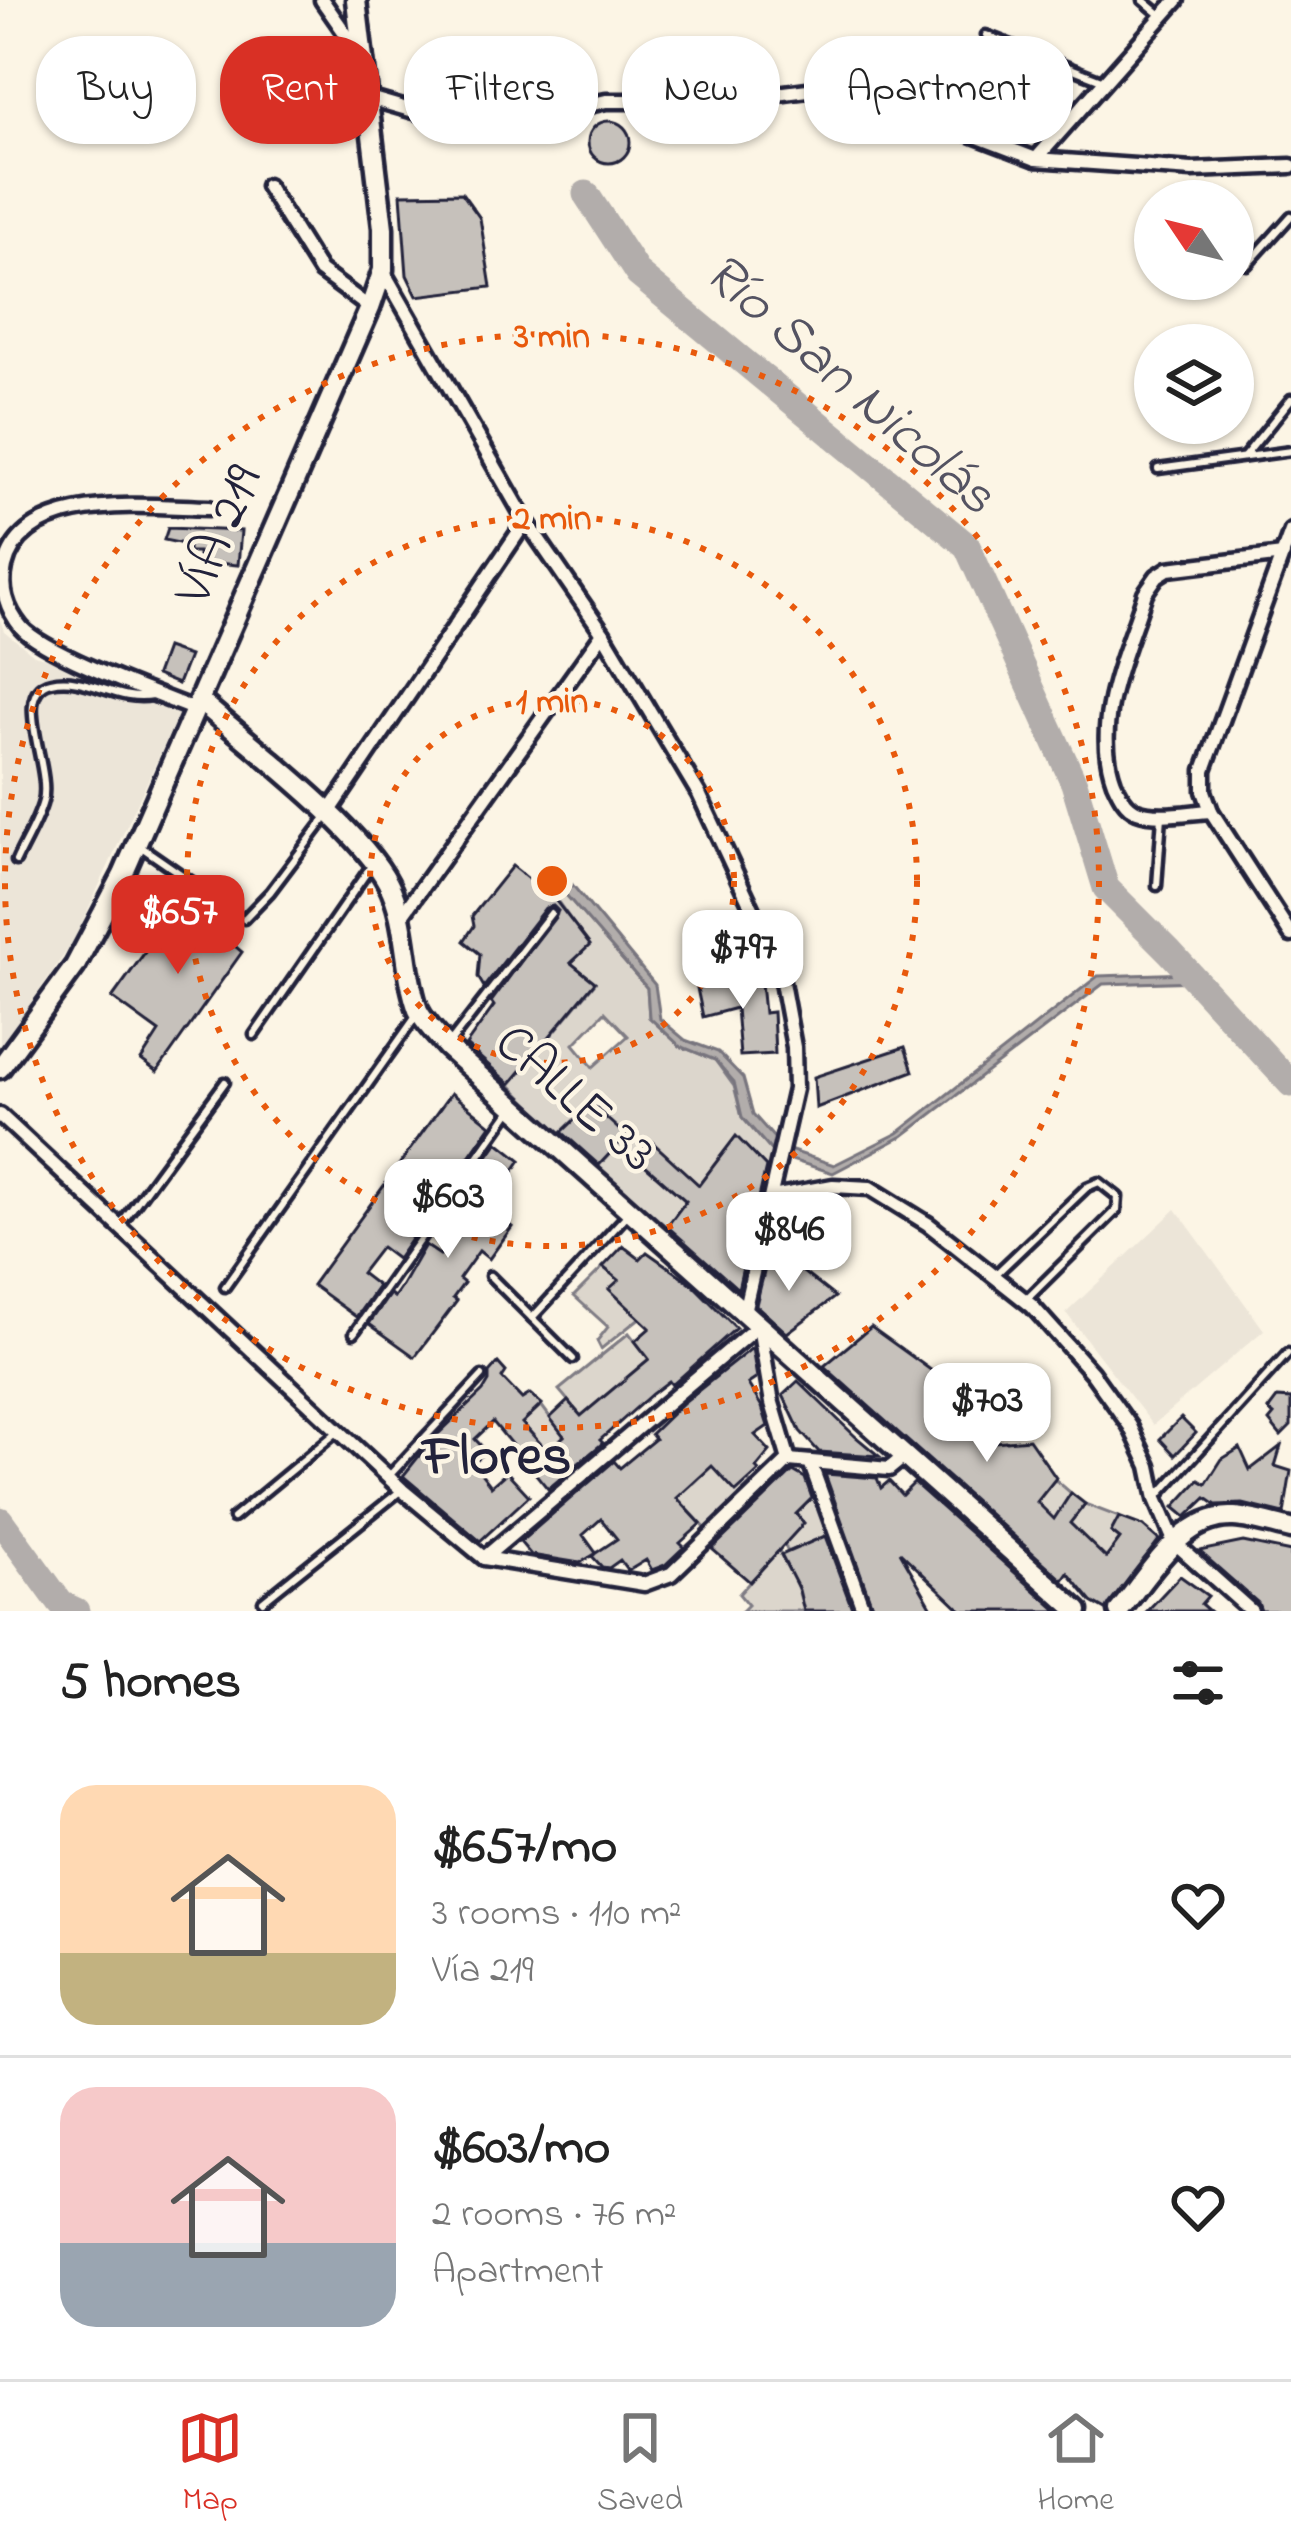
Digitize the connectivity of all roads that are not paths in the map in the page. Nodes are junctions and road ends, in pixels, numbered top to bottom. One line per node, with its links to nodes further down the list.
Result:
1 (322, 0): 7 (street)
2 (356, 0): 8 (main road, VÍA 219)
3 (1143, 0): 5 (lane)
4 (1177, 0): 5 (street)
5 (1162, 16): 9 (street)
6 (986, 35): 9 (lane)
7 (346, 36)
8 (360, 36)
9 (1104, 81): 12 (street)
10 (380, 101): 12 (street)
11 (374, 144): 17 (main road, VÍA 219)
12 (1036, 159): 13 (street)
13 (1291, 166)
14 (267, 186): 18 (street)
15 (1291, 216): 16 (lane)
16 (1254, 257)
17 (382, 270): 18 (main road, VÍA 219); 24 (street)
18 (370, 308): 30 (main road, VÍA 219)
19 (1291, 399): 21 (lane)
20 (1291, 451): 21 (lane)
21 (1244, 457): 22 (lane)
22 (1158, 469)
23 (209, 508): 27 (street)
24 (526, 521): 28 (street); 33 (street)
25 (1291, 531): 26 (street)
26 (1282, 555): 31 (street); 32 (street)
27 (3, 561): 29 (street)
28 (603, 633): 40 (street); 50 (street)
29 (156, 694): 30 (street); 35 (lane)
30 (198, 706): 33 (main road, CALLE 33); 34 (main road, VÍA 219)
31 (1211, 811): 32 (street); 42 (street)
32 (1162, 813): 38 (lane)
33 (328, 814): 36 (main road, CALLE 33); 41 (lane)
34 (137, 844): 37 (lane); 46 (main road, VÍA 219)
35 (16, 860)
36 (374, 861): 40 (main road, CALLE 33); 44 (lane)
37 (193, 882)
38 (1157, 886)
39 (551, 913): 45 (lane)
40 (400, 918): 43 (main road, CALLE 33)
41 (244, 919)
42 (1291, 935)
43 (419, 1012): 45 (main road, CALLE 33); 55 (lane)
44 (254, 1035)
45 (447, 1047): 48 (main road, CALLE 33)
46 (0, 1068)
47 (225, 1082): 52 (lane)
48 (512, 1109): 51 (main road, CALLE 33); 59 (lane)
49 (0, 1115): 52 (street)
50 (772, 1197): 54 (street); 58 (street)
51 (632, 1210): 57 (lane); 58 (main road, CALLE 33)
52 (120, 1226): 63 (street)
53 (490, 1276): 57 (lane)
54 (994, 1276): 56 (street); 56 (lane)
55 (225, 1287)
56 (1025, 1300): 69 (street)
57 (532, 1318): 61 (lane)
58 (751, 1318): 64 (main road, CALLE 33); 65 (street); 73 (street)
59 (354, 1333)
60 (1288, 1353): 69 (lane)
61 (573, 1359)
62 (482, 1376): 67 (lane)
63 (339, 1431): 67 (street); 70 (lane)
64 (905, 1456): 66 (street); 76 (main road, CALLE 33)
65 (789, 1460): 66 (street); 73 (street)
66 (811, 1462): 75 (street)
67 (388, 1477): 68 (street)
68 (402, 1490): 73 (street); 74 (lane)
69 (1156, 1499): 72 (street)
70 (233, 1518)
71 (1291, 1529): 72 (main road)
72 (1175, 1543): 77 (main road); 78 (street)
73 (484, 1558)
74 (263, 1601)
75 (864, 1611)
76 (1078, 1611)
77 (1119, 1611)
78 (1251, 1611)

